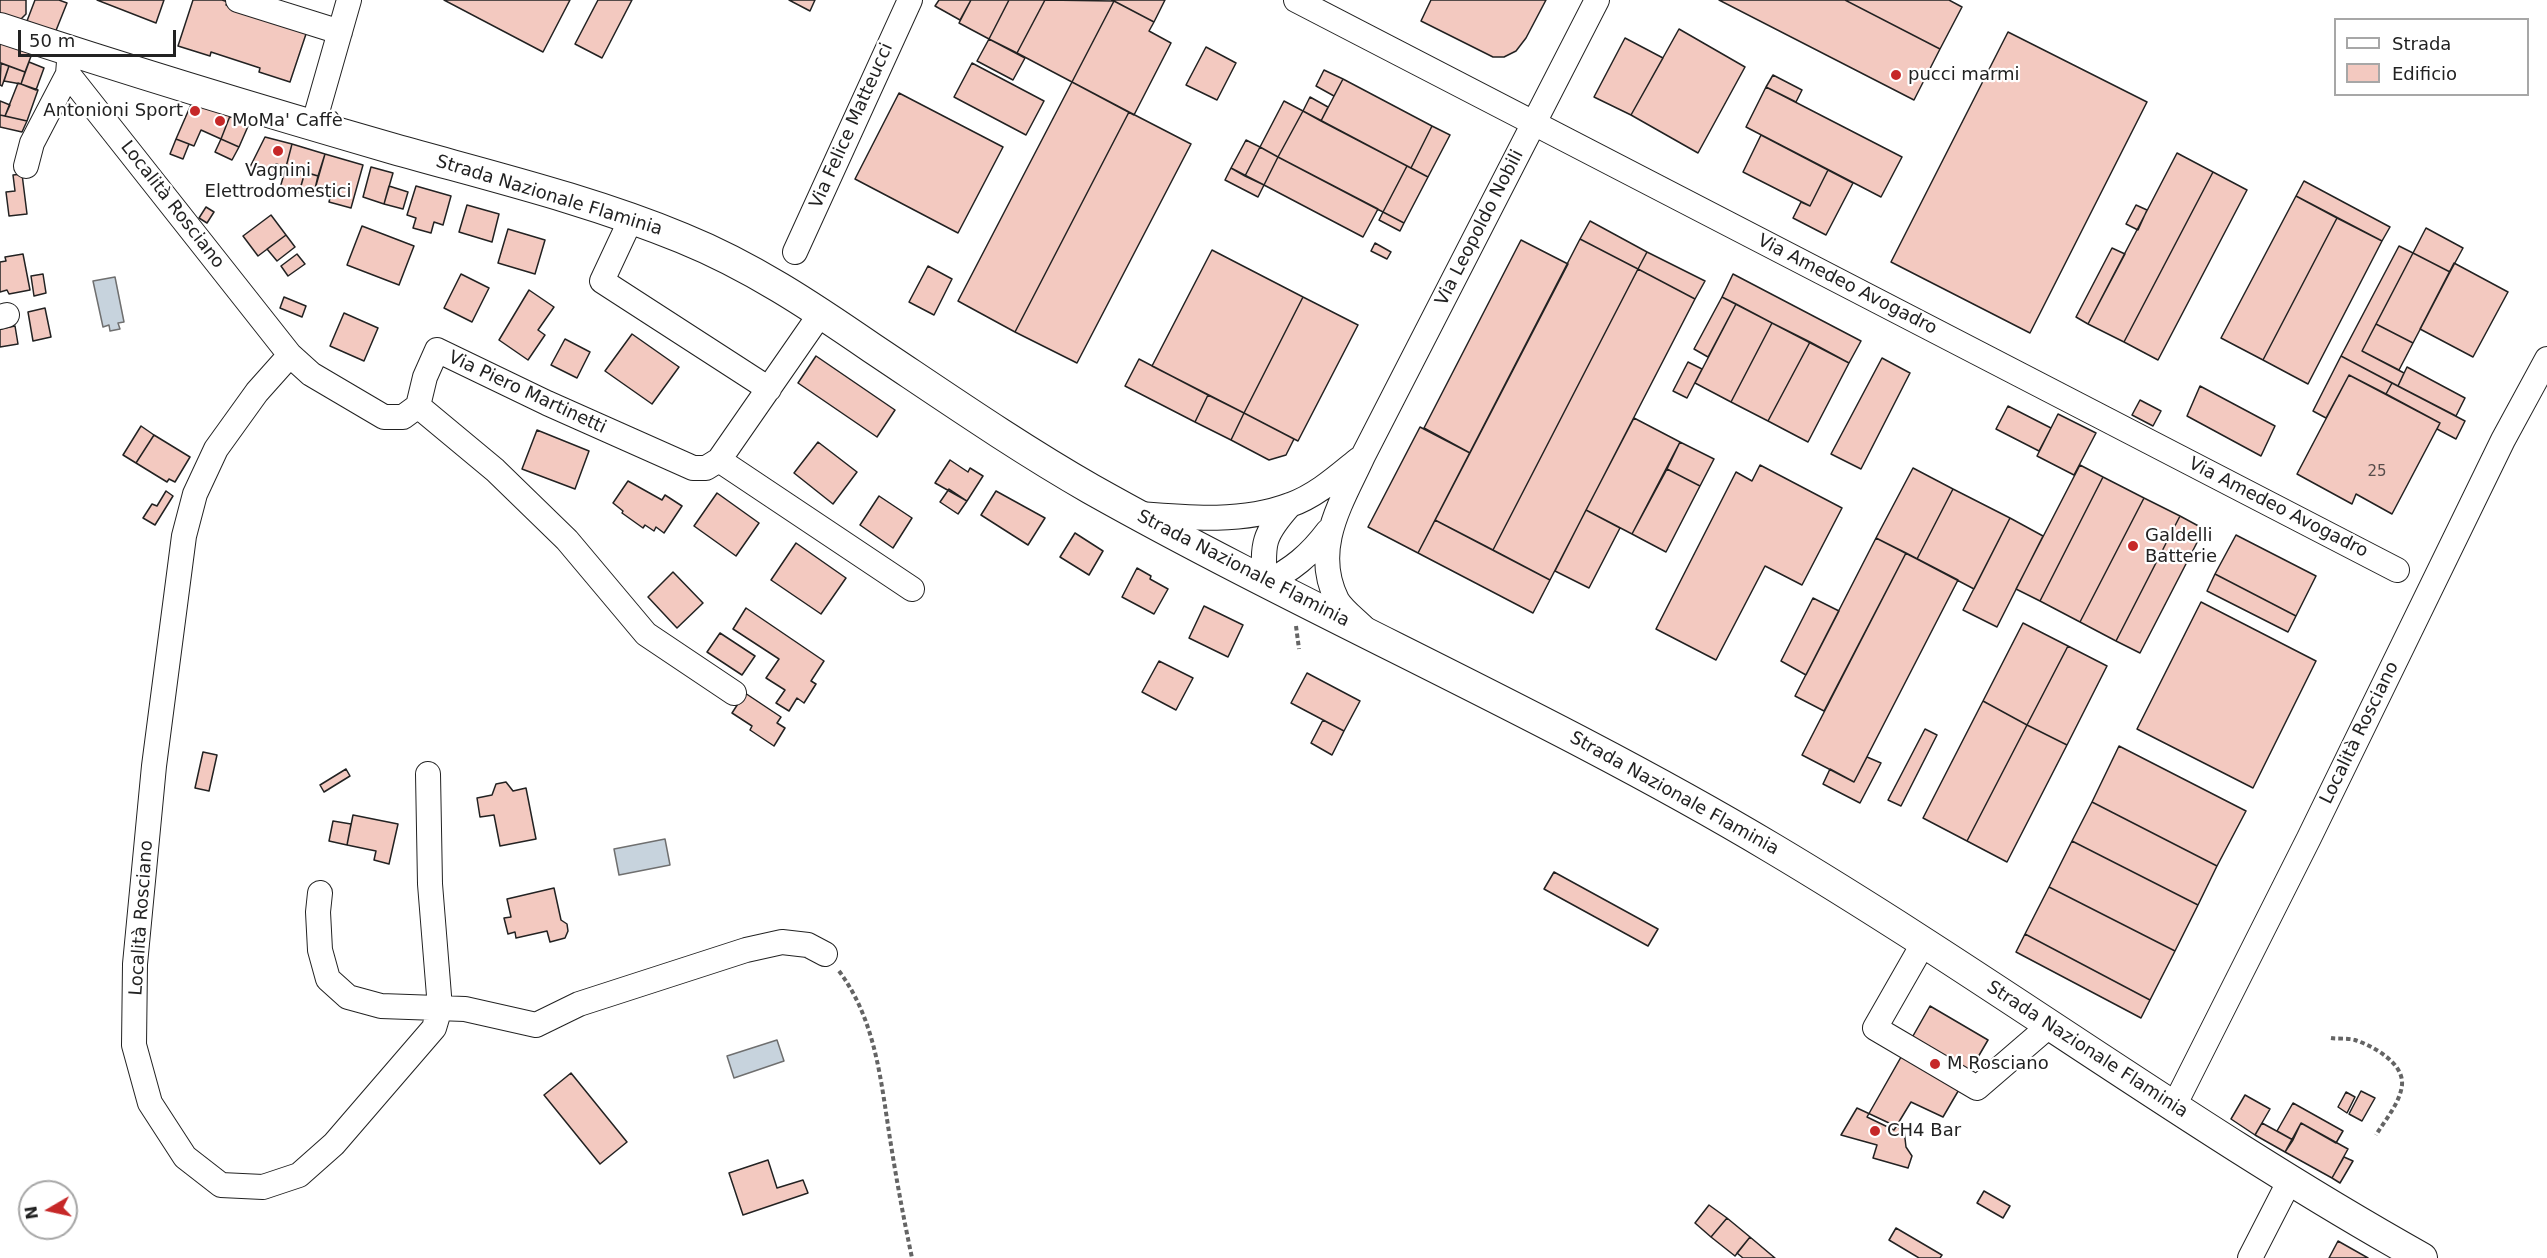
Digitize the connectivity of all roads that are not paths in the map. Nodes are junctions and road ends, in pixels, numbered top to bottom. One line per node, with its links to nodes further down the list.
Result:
1 (238, 0): 7 (street)
2 (349, 0): 7 (street)
3 (910, 0): 13 (street, Via Felice Matteucci)
4 (1296, 0): 9 (street, Via Amedeo Avogadro)
5 (1597, 0): 9 (street, Via Leopoldo Nobili)
6 (0, 28): 8 (main road, Strada Nazionale Flaminia)
7 (340, 32): 10 (street)
8 (69, 62): 10 (main road, Strada Nazionale Flaminia); 11 (street); 15 (street, Località Rosciano)
9 (1534, 123): 19 (street, Via Leopoldo Nobili); 24 (street, Via Amedeo Avogadro)
10 (313, 126): 12 (main road, Strada Nazionale Flaminia)
11 (26, 166)
12 (631, 219): 14 (main road, Strada Nazionale Flaminia); 17 (street)
13 (795, 252)
14 (821, 313): 17 (street); 22 (main road, Strada Nazionale Flaminia)
15 (290, 355): 18 (street, Località Rosciano); 33 (street, Località Rosciano)
16 (2547, 359): 35 (street, Località Rosciano)
17 (769, 389): 20 (street)
18 (418, 406): 20 (street, Via Piero Martinetti); 28 (street)
19 (1363, 456): 21 (street, Via Leopoldo Nobili); 23 (street, Via Leopoldo Nobili)
20 (719, 460): 26 (street)
21 (1290, 505): 22 (street, Via Leopoldo Nobili); 25 (street, Via Leopoldo Nobili)
22 (1136, 514): 25 (main road, Strada Nazionale Flaminia)
23 (1328, 531): 25 (street, Via Leopoldo Nobili); 27 (street, Via Leopoldo Nobili)
24 (2397, 570)
25 (1264, 583): 27 (main road, Strada Nazionale Flaminia)
26 (912, 589)
27 (1371, 636): 31 (main road, Strada Nazionale Flaminia)
28 (734, 693)
29 (428, 774): 33 (street)
30 (320, 893): 33 (street)
31 (1923, 944): 34 (main road, Strada Nazionale Flaminia); 34 (street)
32 (825, 954): 33 (street)
33 (440, 1008)
34 (2049, 1026): 35 (main road, Strada Nazionale Flaminia)
35 (2172, 1108): 36 (main road, Strada Nazionale Flaminia)
36 (2290, 1180): 37 (street); 38 (main road, Strada Nazionale Flaminia)
37 (2250, 1258)
38 (2422, 1258)

